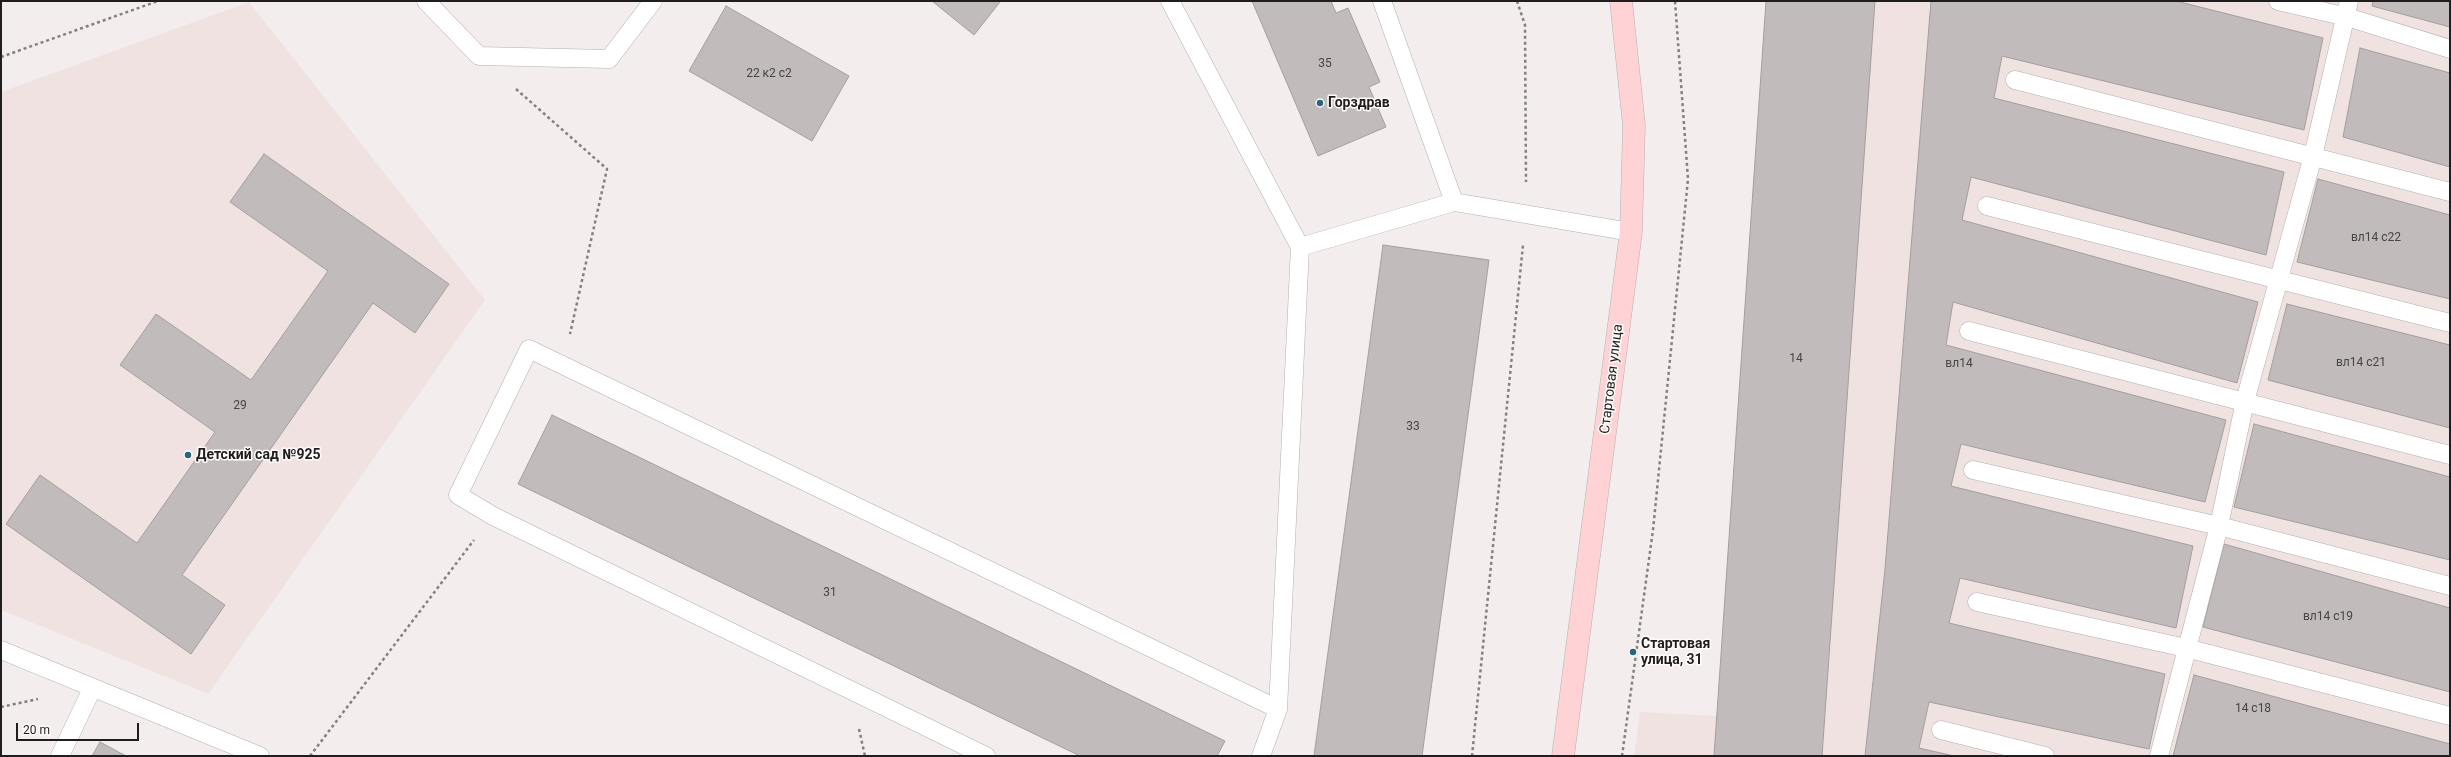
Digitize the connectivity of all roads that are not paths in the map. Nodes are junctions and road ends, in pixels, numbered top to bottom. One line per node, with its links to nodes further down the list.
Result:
1 (426, 1): 2 (lane)
2 (653, 1)
3 (1170, 1): 15 (lane)
4 (1382, 1): 12 (lane)
5 (1621, 1): 14 (street, Стартовая улица)
6 (2278, 1): 7 (lane)
7 (2348, 9): 8 (lane); 10 (lane)
8 (2450, 49)
9 (2015, 80): 10 (lane)
10 (2314, 156): 11 (lane); 16 (lane)
11 (2450, 192)
12 (1454, 202): 14 (lane); 15 (lane)
13 (1987, 206): 16 (lane)
14 (1631, 232): 35 (street, Стартовая улица)
15 (1300, 248): 28 (lane)
16 (2279, 280): 17 (lane); 19 (lane)
17 (2450, 323)
18 (1969, 331): 19 (lane)
19 (2244, 401): 20 (lane); 22 (lane)
20 (2450, 455)
21 (1973, 470): 22 (lane)
22 (2219, 526): 23 (lane); 25 (lane)
23 (2450, 586)
24 (1977, 602): 25 (lane)
25 (2186, 648): 29 (lane); 37 (lane)
26 (1, 650): 27 (lane)
27 (92, 689): 31 (lane); 32 (lane)
28 (1278, 710): 33 (lane); 34 (lane)
29 (2450, 716)
30 (1942, 730): 36 (lane)
31 (60, 756)
32 (260, 756)
33 (986, 756)
34 (1261, 756)
35 (1564, 756)
36 (2045, 756)
37 (2159, 756)

